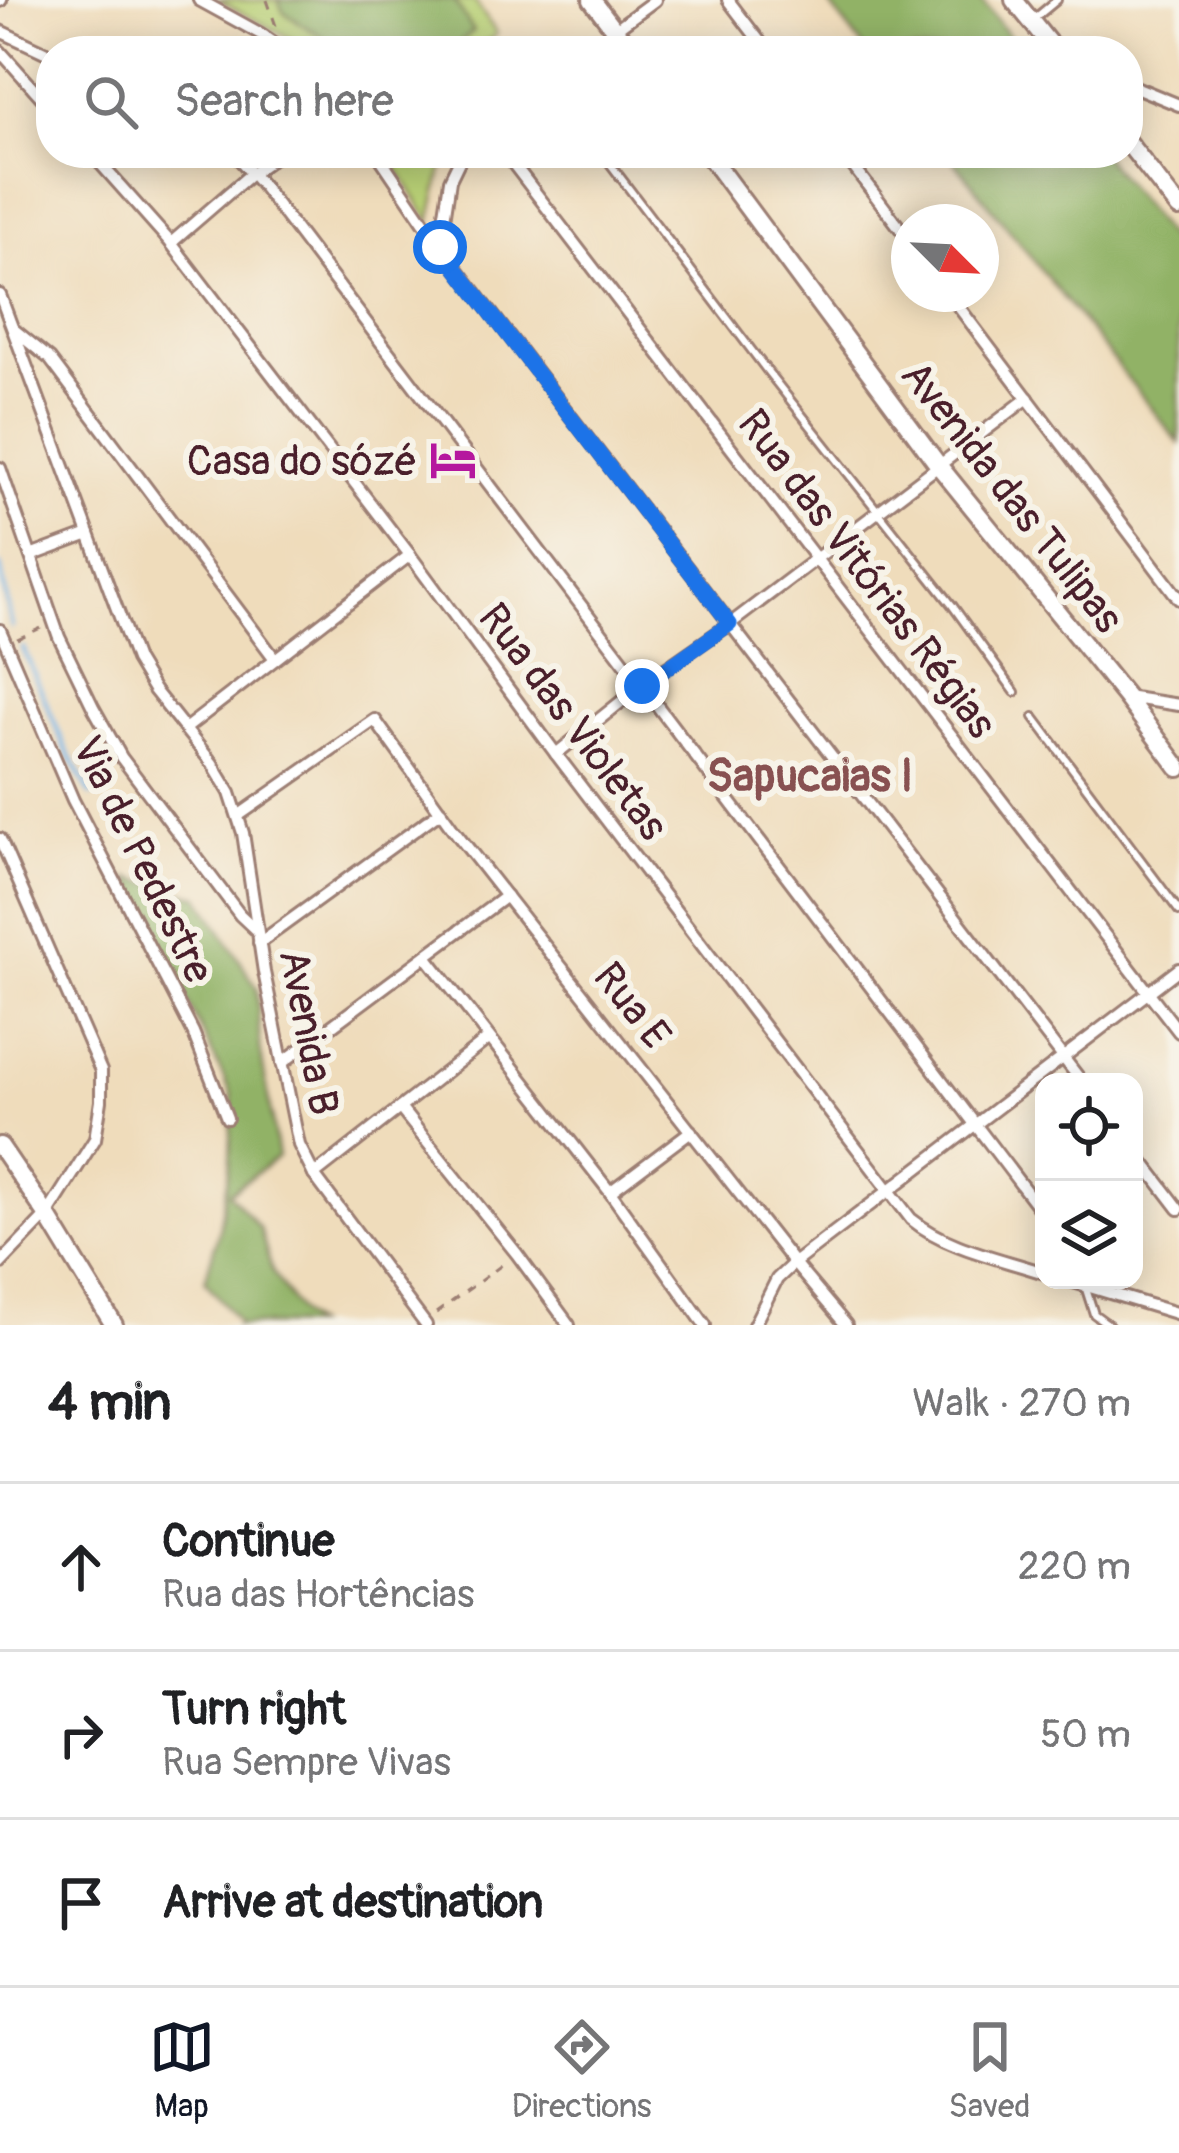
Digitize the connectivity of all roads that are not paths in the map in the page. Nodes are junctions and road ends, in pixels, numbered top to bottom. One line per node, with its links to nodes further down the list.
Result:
1 (199, 0): 10 (street)
2 (592, 0): 8 (street)
3 (656, 0): 8 (street)
4 (728, 0): 13 (street)
5 (1014, 0): 7 (street)
6 (1057, 0): 7 (lane)
7 (1031, 21): 14 (street)
8 (616, 30): 11 (street); 12 (street)
9 (0, 31): 15 (street)
10 (260, 36)
11 (607, 36)
12 (621, 36)
13 (755, 36)
14 (1043, 36)
15 (36, 48)
16 (0, 51): 18 (street)
17 (1143, 90): 19 (street)
18 (36, 91)
19 (1179, 105)
20 (1143, 162): 31 (street)
21 (104, 168): 33 (street, Rua das Violetas)
22 (248, 168): 30 (street)
23 (259, 168): 30 (street)
24 (387, 168): 34 (street)
25 (456, 168): 34 (street)
26 (516, 168): 45 (street, Rua das Vitórias Régias)
27 (614, 168): 41 (lane)
28 (718, 168): 39 (street, Avenida das Tulipas)
29 (854, 168): 32 (street)
30 (252, 173): 33 (street); 50 (street)
31 (1179, 208)
32 (891, 216)
33 (171, 242): 44 (street, Rua das Violetas)
34 (440, 247): 47 (street)
35 (0, 295): 37 (street, Avenida B)
36 (963, 312): 38 (street)
37 (13, 329): 42 (street, Avenida B); 49 (street)
38 (1028, 398): 39 (street); 46 (street)
39 (939, 466): 41 (street); 52 (street, Avenida das Tulipas)
40 (0, 468): 43 (street)
41 (878, 512): 45 (street); 51 (lane)
42 (89, 534): 43 (street); 55 (street, Avenida B)
43 (33, 555): 63 (street)
44 (410, 556): 49 (street); 56 (street, Rua das Violetas)
45 (815, 560): 47 (street); 66 (street, Rua das Vitórias Régias)
46 (1179, 599)
47 (730, 624): 50 (street); 69 (street)
48 (0, 630): 73 (street, Via de Pedestre)
49 (275, 659): 55 (street)
50 (642, 686): 56 (street); 74 (street)
51 (1015, 692)
52 (1126, 697): 53 (street); 57 (street, Avenida das Tulipas)
53 (1179, 706)
54 (1034, 717): 62 (lane)
55 (185, 729): 59 (street, Avenida B)
56 (556, 754): 79 (street, Rua das Violetas)
57 (1179, 768)
58 (440, 811): 59 (street, Rua E); 61 (street, Rua E); 63 (street)
59 (238, 816): 63 (street, Avenida B)
60 (0, 839): 83 (street)
61 (506, 896): 64 (street); 75 (street, Rua E)
62 (1179, 911)
63 (258, 937): 70 (street, Avenida B)
64 (426, 956): 68 (street); 70 (street)
65 (1179, 969): 66 (street)
66 (1148, 992): 67 (street, Rua das Vitórias Régias); 69 (street)
67 (1179, 1033)
68 (489, 1038): 72 (street); 80 (street)
69 (1062, 1057): 71 (street); 74 (street)
70 (282, 1063): 78 (street, Avenida B)
71 (1075, 1073)
72 (400, 1108): 78 (street); 92 (street)
73 (227, 1118)
74 (975, 1124): 79 (street); 81 (street)
75 (691, 1131): 80 (street); 84 (street, Rua E)
76 (0, 1147): 83 (street)
77 (1143, 1162): 82 (street)
78 (314, 1175): 90 (street, Avenida B)
79 (888, 1190): 84 (street); 86 (street, Rua das Violetas)
80 (610, 1192): 93 (street)
81 (1035, 1203)
82 (1179, 1209)
83 (46, 1215): 85 (street); 91 (street)
84 (794, 1263): 94 (street); 95 (street, Rua E)
85 (0, 1264)
86 (1035, 1270)
87 (1093, 1289): 96 (lane)
88 (1102, 1289): 89 (street)
89 (1179, 1314)
90 (424, 1323)
91 (114, 1325)
92 (569, 1325)
93 (705, 1325)
94 (754, 1325)
95 (847, 1325)
96 (1109, 1325)

